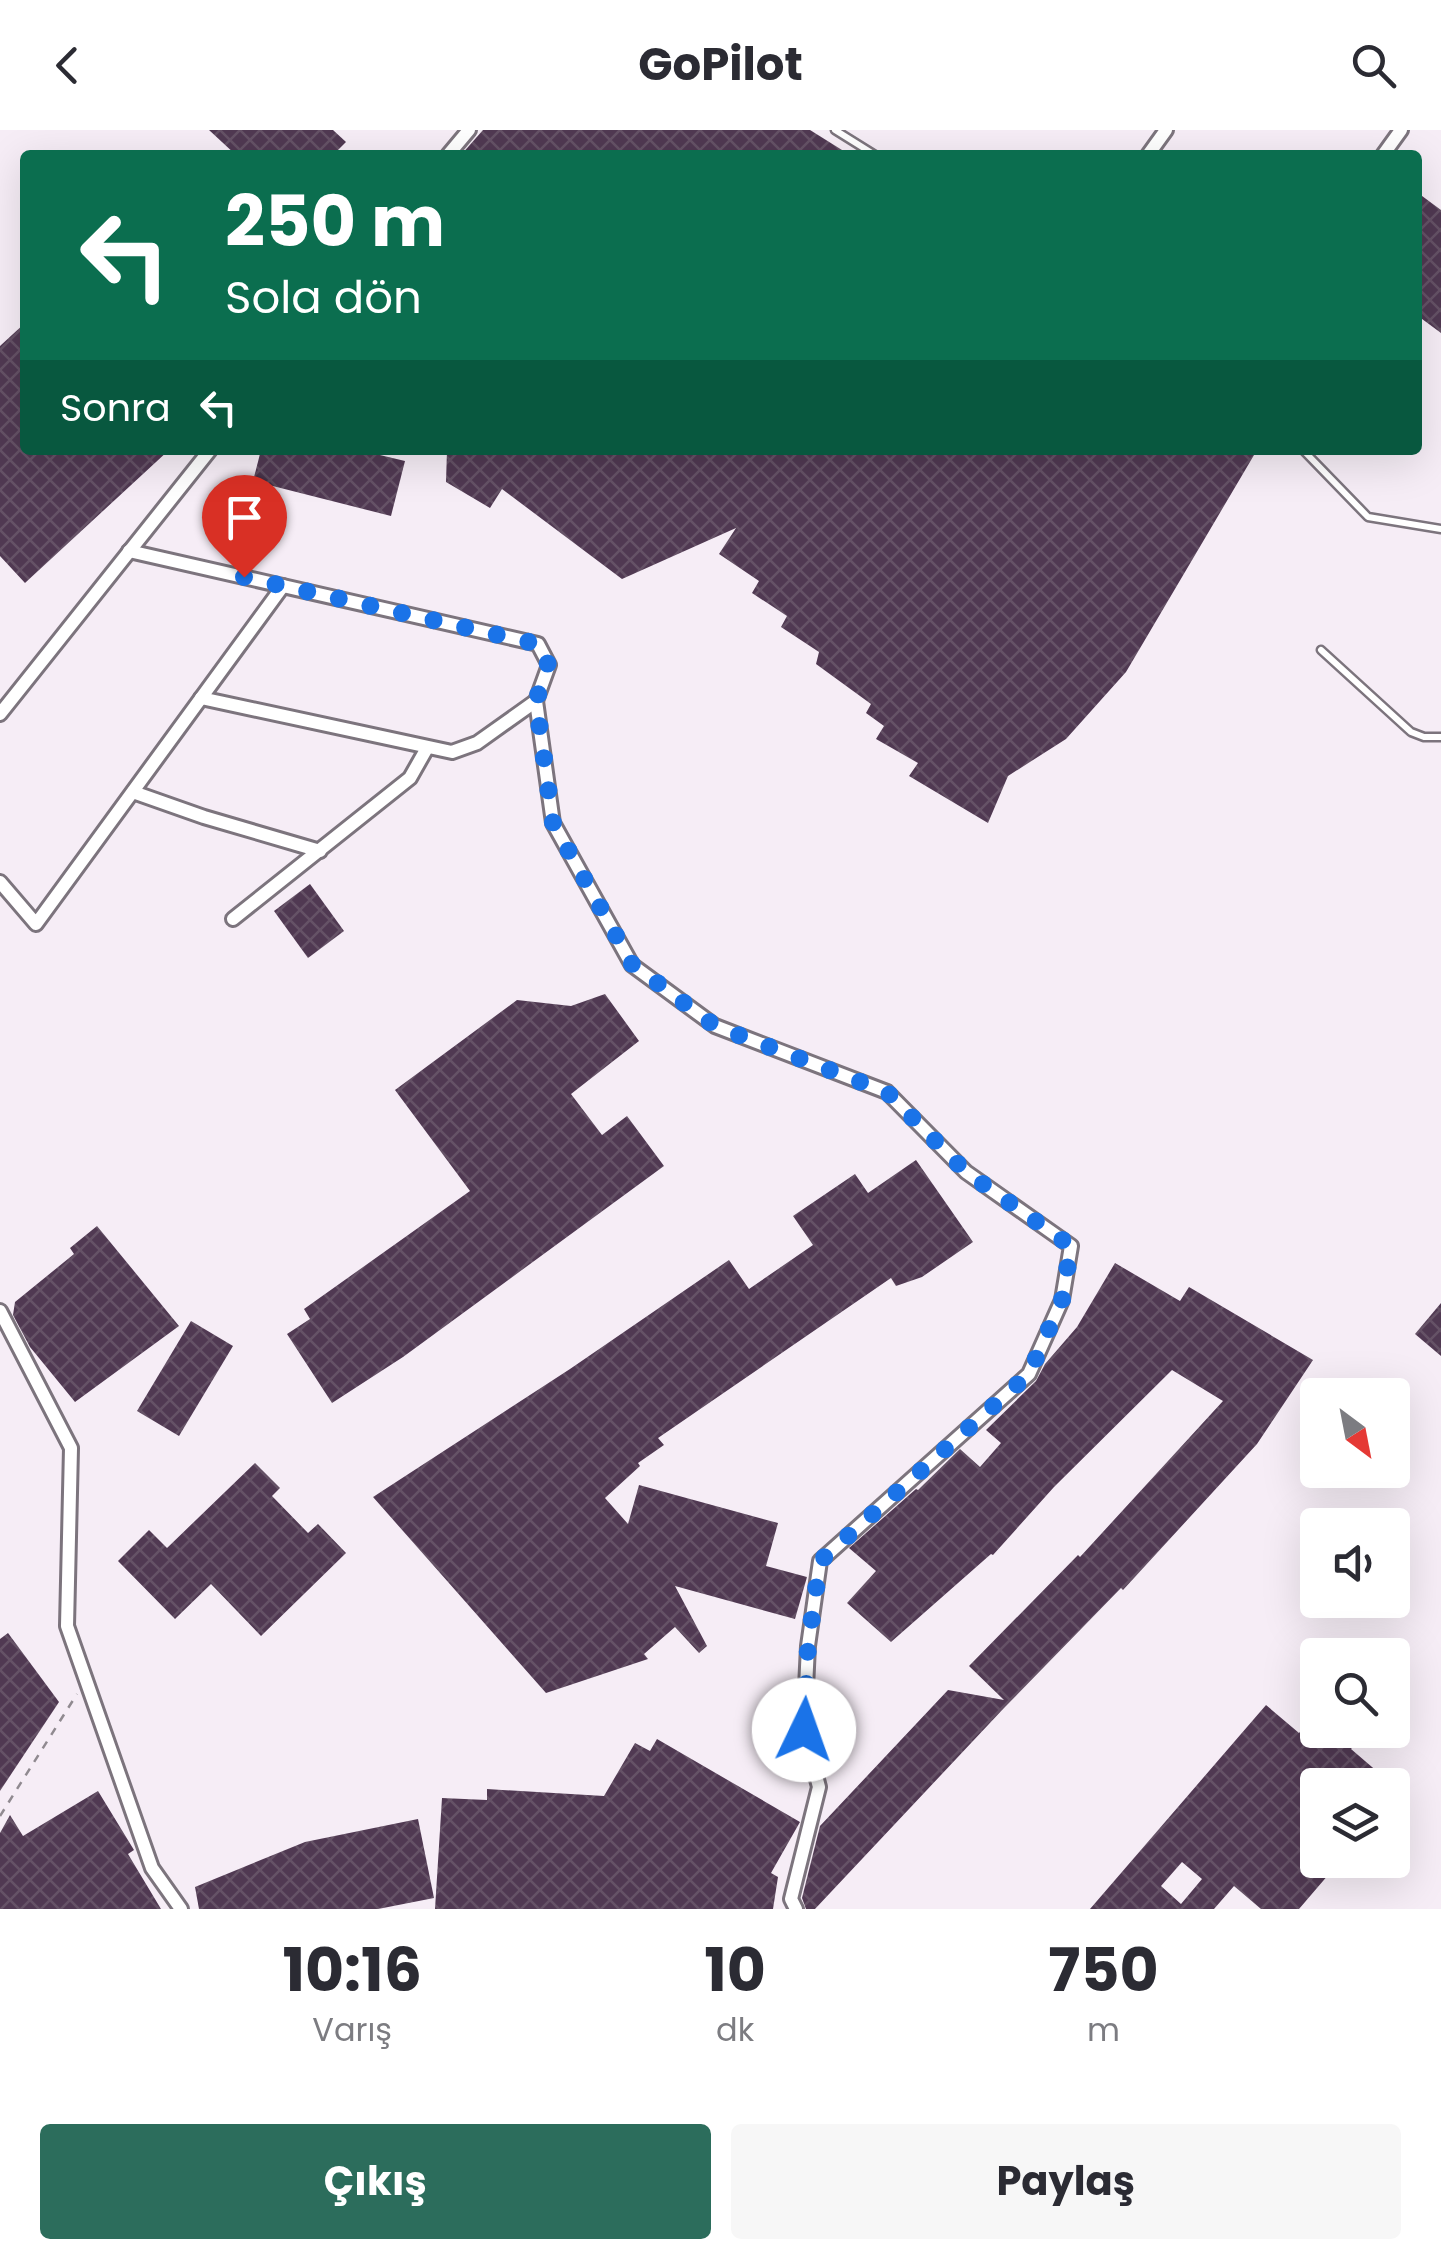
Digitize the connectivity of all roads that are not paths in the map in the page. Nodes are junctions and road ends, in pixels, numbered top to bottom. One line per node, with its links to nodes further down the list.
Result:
1 (468, 130): 3 (street)
2 (835, 130): 4 (lane)
3 (452, 150)
4 (867, 150)
5 (206, 455): 8 (street)
6 (1309, 455): 7 (lane)
7 (1441, 529)
8 (128, 551): 9 (street); 13 (street)
9 (283, 586): 11 (street); 12 (street)
10 (1321, 650): 14 (lane)
11 (201, 698): 15 (street); 16 (street)
12 (536, 701): 15 (street); 22 (street)
13 (0, 714)
14 (1441, 737)
15 (427, 748): 17 (street)
16 (133, 792): 17 (street); 18 (street)
17 (320, 851): 19 (street)
18 (0, 882)
19 (233, 919)
20 (0, 1311): 21 (street)
21 (181, 1909)
22 (796, 1909)

